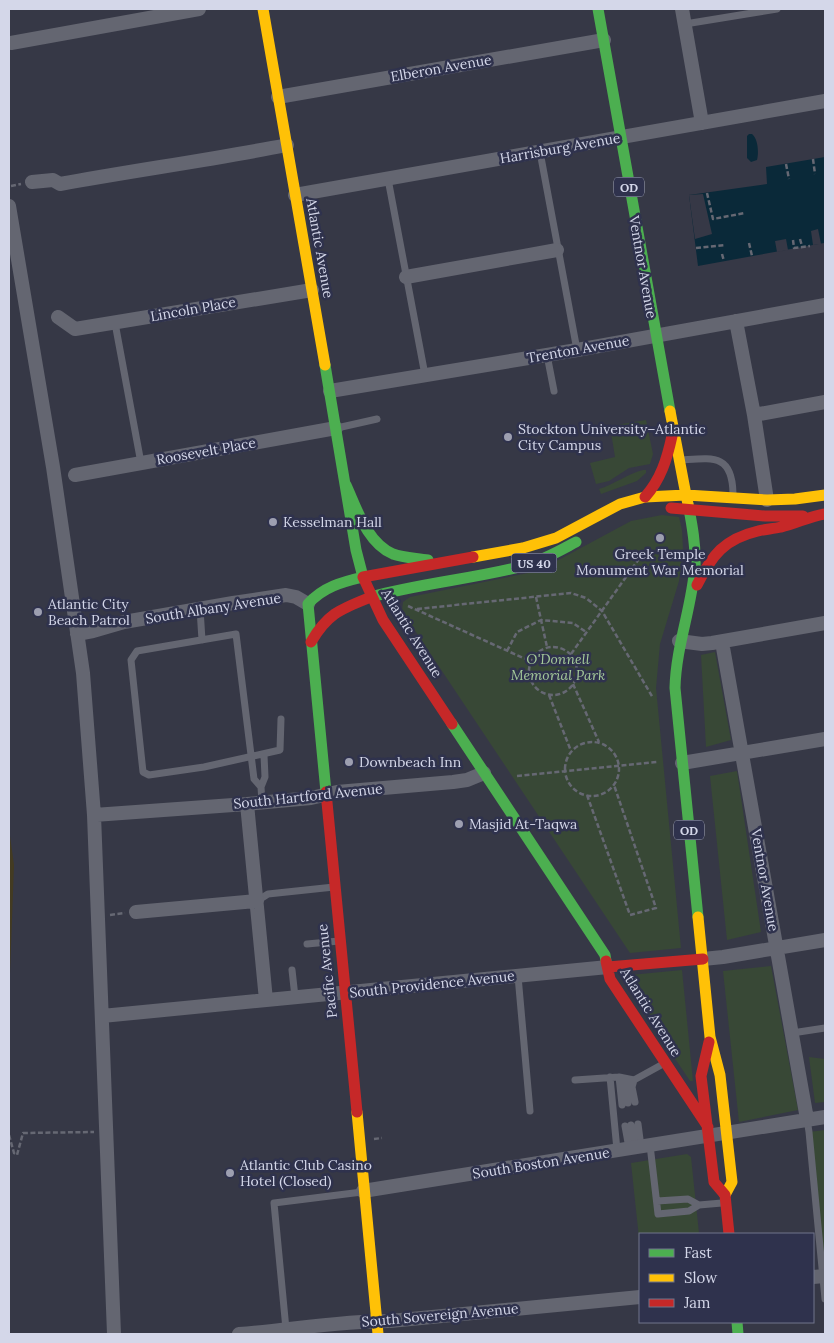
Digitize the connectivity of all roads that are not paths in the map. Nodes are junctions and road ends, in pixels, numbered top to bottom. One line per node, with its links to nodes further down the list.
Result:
1 (199, 9): 8 (street)
2 (262, 9): 9 (main road, Atlantic Avenue)
3 (598, 9): 7 (main road, Ventnor Avenue / OD)
4 (682, 9): 6 (street)
5 (777, 9): 6 (lane)
6 (685, 24): 11 (street)
7 (604, 40): 9 (street, Elberon Avenue); 12 (main road, Ventnor Avenue / OD)
8 (11, 43)
9 (278, 97): 13 (main road, Atlantic Avenue)
10 (825, 102): 11 (street, Harrisburg Avenue)
11 (702, 123): 12 (street, Harrisburg Avenue)
12 (620, 137): 14 (street, Harrisburg Avenue); 26 (main road, Ventnor Avenue / OD)
13 (286, 145): 16 (street); 17 (main road, Atlantic Avenue)
14 (540, 152): 15 (street, Harrisburg Avenue); 19 (lane)
15 (388, 179): 17 (street, Harrisburg Avenue); 20 (lane)
16 (32, 182)
17 (295, 194): 21 (main road, Atlantic Avenue)
18 (9, 206): 57 (street)
19 (557, 250): 20 (street); 27 (lane)
20 (406, 276): 29 (lane)
21 (312, 290): 25 (street, Lincoln Place); 30 (main road, Atlantic Avenue)
22 (825, 305): 24 (street, Trenton Avenue)
23 (58, 317): 25 (street, Lincoln Place)
24 (736, 321): 26 (street, Trenton Avenue); 33 (street)
25 (115, 323): 38 (lane)
26 (656, 335): 27 (street, Trenton Avenue); 36 (main road, Ventnor Avenue / OD)
27 (576, 350): 28 (street, Trenton Avenue)
28 (547, 355): 29 (street, Trenton Avenue); 31 (lane)
29 (425, 376): 30 (street, Trenton Avenue)
30 (330, 391): 35 (main road, Atlantic Avenue)
31 (554, 391)
32 (825, 402): 33 (street)
33 (754, 415): 45 (street)
34 (378, 419): 35 (lane)
35 (336, 428): 38 (street, Roosevelt Place); 40 (main road, Atlantic Avenue)
36 (674, 430): 37 (main road, Ventnor Avenue / OD); 43 (main road)
37 (680, 460): 41 (main road, Ventnor Avenue / OD); 44 (lane)
38 (141, 463): 39 (street, Roosevelt Place)
39 (75, 475)
40 (346, 485): 50 (main road); 51 (main road, Atlantic Avenue)
41 (686, 495): 43 (main road, US 40); 44 (main road, US 40); 47 (main road, OD)
42 (825, 495): 45 (main road, US 40)
43 (645, 497): 50 (main road, US 40)
44 (733, 498): 45 (main road, US 40)
45 (768, 500)
46 (663, 508): 47 (main road)
47 (689, 508): 48 (main road); 53 (main road, OD)
48 (821, 515): 53 (main road)
49 (589, 535): 52 (main road, US 40)
50 (444, 563): 51 (main road, US 40)
51 (362, 577): 52 (main road, Atlantic Avenue); 54 (main road)
52 (371, 598): 60 (main road); 68 (main road, Atlantic Avenue)
53 (690, 598): 59 (main road, OD)
54 (308, 604): 55 (street, South Albany Avenue); 60 (main road, Pacific Avenue)
55 (200, 609): 57 (street, South Albany Avenue); 58 (lane)
56 (825, 623): 61 (street)
57 (78, 634): 73 (street)
58 (202, 640): 66 (lane); 66 (lane)
59 (680, 641): 61 (street); 67 (main road, OD)
60 (310, 642): 70 (main road, Pacific Avenue)
61 (722, 642): 64 (street, Ventnor Avenue)
62 (281, 719): 65 (lane)
63 (825, 740): 64 (street)
64 (743, 754): 67 (street); 80 (street, Ventnor Avenue)
65 (264, 755): 66 (lane); 69 (lane)
66 (251, 758): 69 (lane)
67 (682, 763): 81 (main road, OD)
68 (484, 773): 70 (street, South Hartford Avenue); 82 (main road, Atlantic Avenue)
69 (261, 787): 71 (lane)
70 (325, 794): 71 (street, South Hartford Avenue); 74 (main road, Pacific Avenue)
71 (262, 802): 72 (street, South Hartford Avenue)
72 (247, 804): 73 (street, South Hartford Avenue); 75 (street)
73 (94, 815): 88 (street)
74 (334, 888): 75 (lane); 78 (main road, Pacific Avenue)
75 (257, 901): 76 (street); 87 (street)
76 (136, 912)
77 (825, 940): 80 (street)
78 (339, 941): 79 (lane); 85 (main road, Pacific Avenue)
79 (307, 944)
80 (777, 949): 81 (street); 90 (street, Ventnor Avenue)
81 (702, 959): 82 (main road, South Providence Avenue); 91 (main road, OD)
82 (608, 967): 84 (street, South Providence Avenue); 92 (main road, Atlantic Avenue)
83 (292, 970): 86 (lane)
84 (518, 976): 85 (street, South Providence Avenue); 96 (lane)
85 (344, 992): 86 (street, South Providence Avenue); 101 (main road, Pacific Avenue)
86 (295, 997): 87 (street, South Providence Avenue)
87 (266, 1000): 88 (street, South Providence Avenue)
88 (102, 1016): 111 (street)
89 (825, 1028): 90 (lane)
90 (792, 1033): 98 (street, Ventnor Avenue)
91 (710, 1037): 99 (main road, OD); 99 (main road, OD)
92 (665, 1063): 94 (lane); 99 (main road, Atlantic Avenue)
93 (610, 1077): 94 (lane); 95 (lane); 100 (lane)
94 (626, 1079): 94 (lane)
95 (576, 1080)
96 (530, 1111)
97 (825, 1117): 98 (street, South Boston Avenue)
98 (807, 1119): 99 (street, South Boston Avenue); 106 (lane)
99 (716, 1132): 100 (street, South Boston Avenue); 102 (main road, Atlantic Avenue / OD); 102 (main road, Atlantic Avenue / OD)
100 (635, 1147): 100 (lane); 101 (street, South Boston Avenue); 103 (lane)
101 (364, 1191): 109 (main road, Pacific Avenue); 110 (lane)
102 (726, 1199): 104 (lane); 105 (main road, Atlantic Avenue / OD)
103 (657, 1201): 104 (lane); 104 (lane)
104 (699, 1205)
105 (729, 1233)
106 (820, 1276): 108 (lane)
107 (639, 1297): 109 (street, South Sovereign Avenue)
108 (825, 1299)
109 (377, 1327): 110 (street, South Sovereign Avenue)
110 (286, 1329): 112 (street, South Sovereign Avenue)
111 (114, 1334)
112 (239, 1334)

